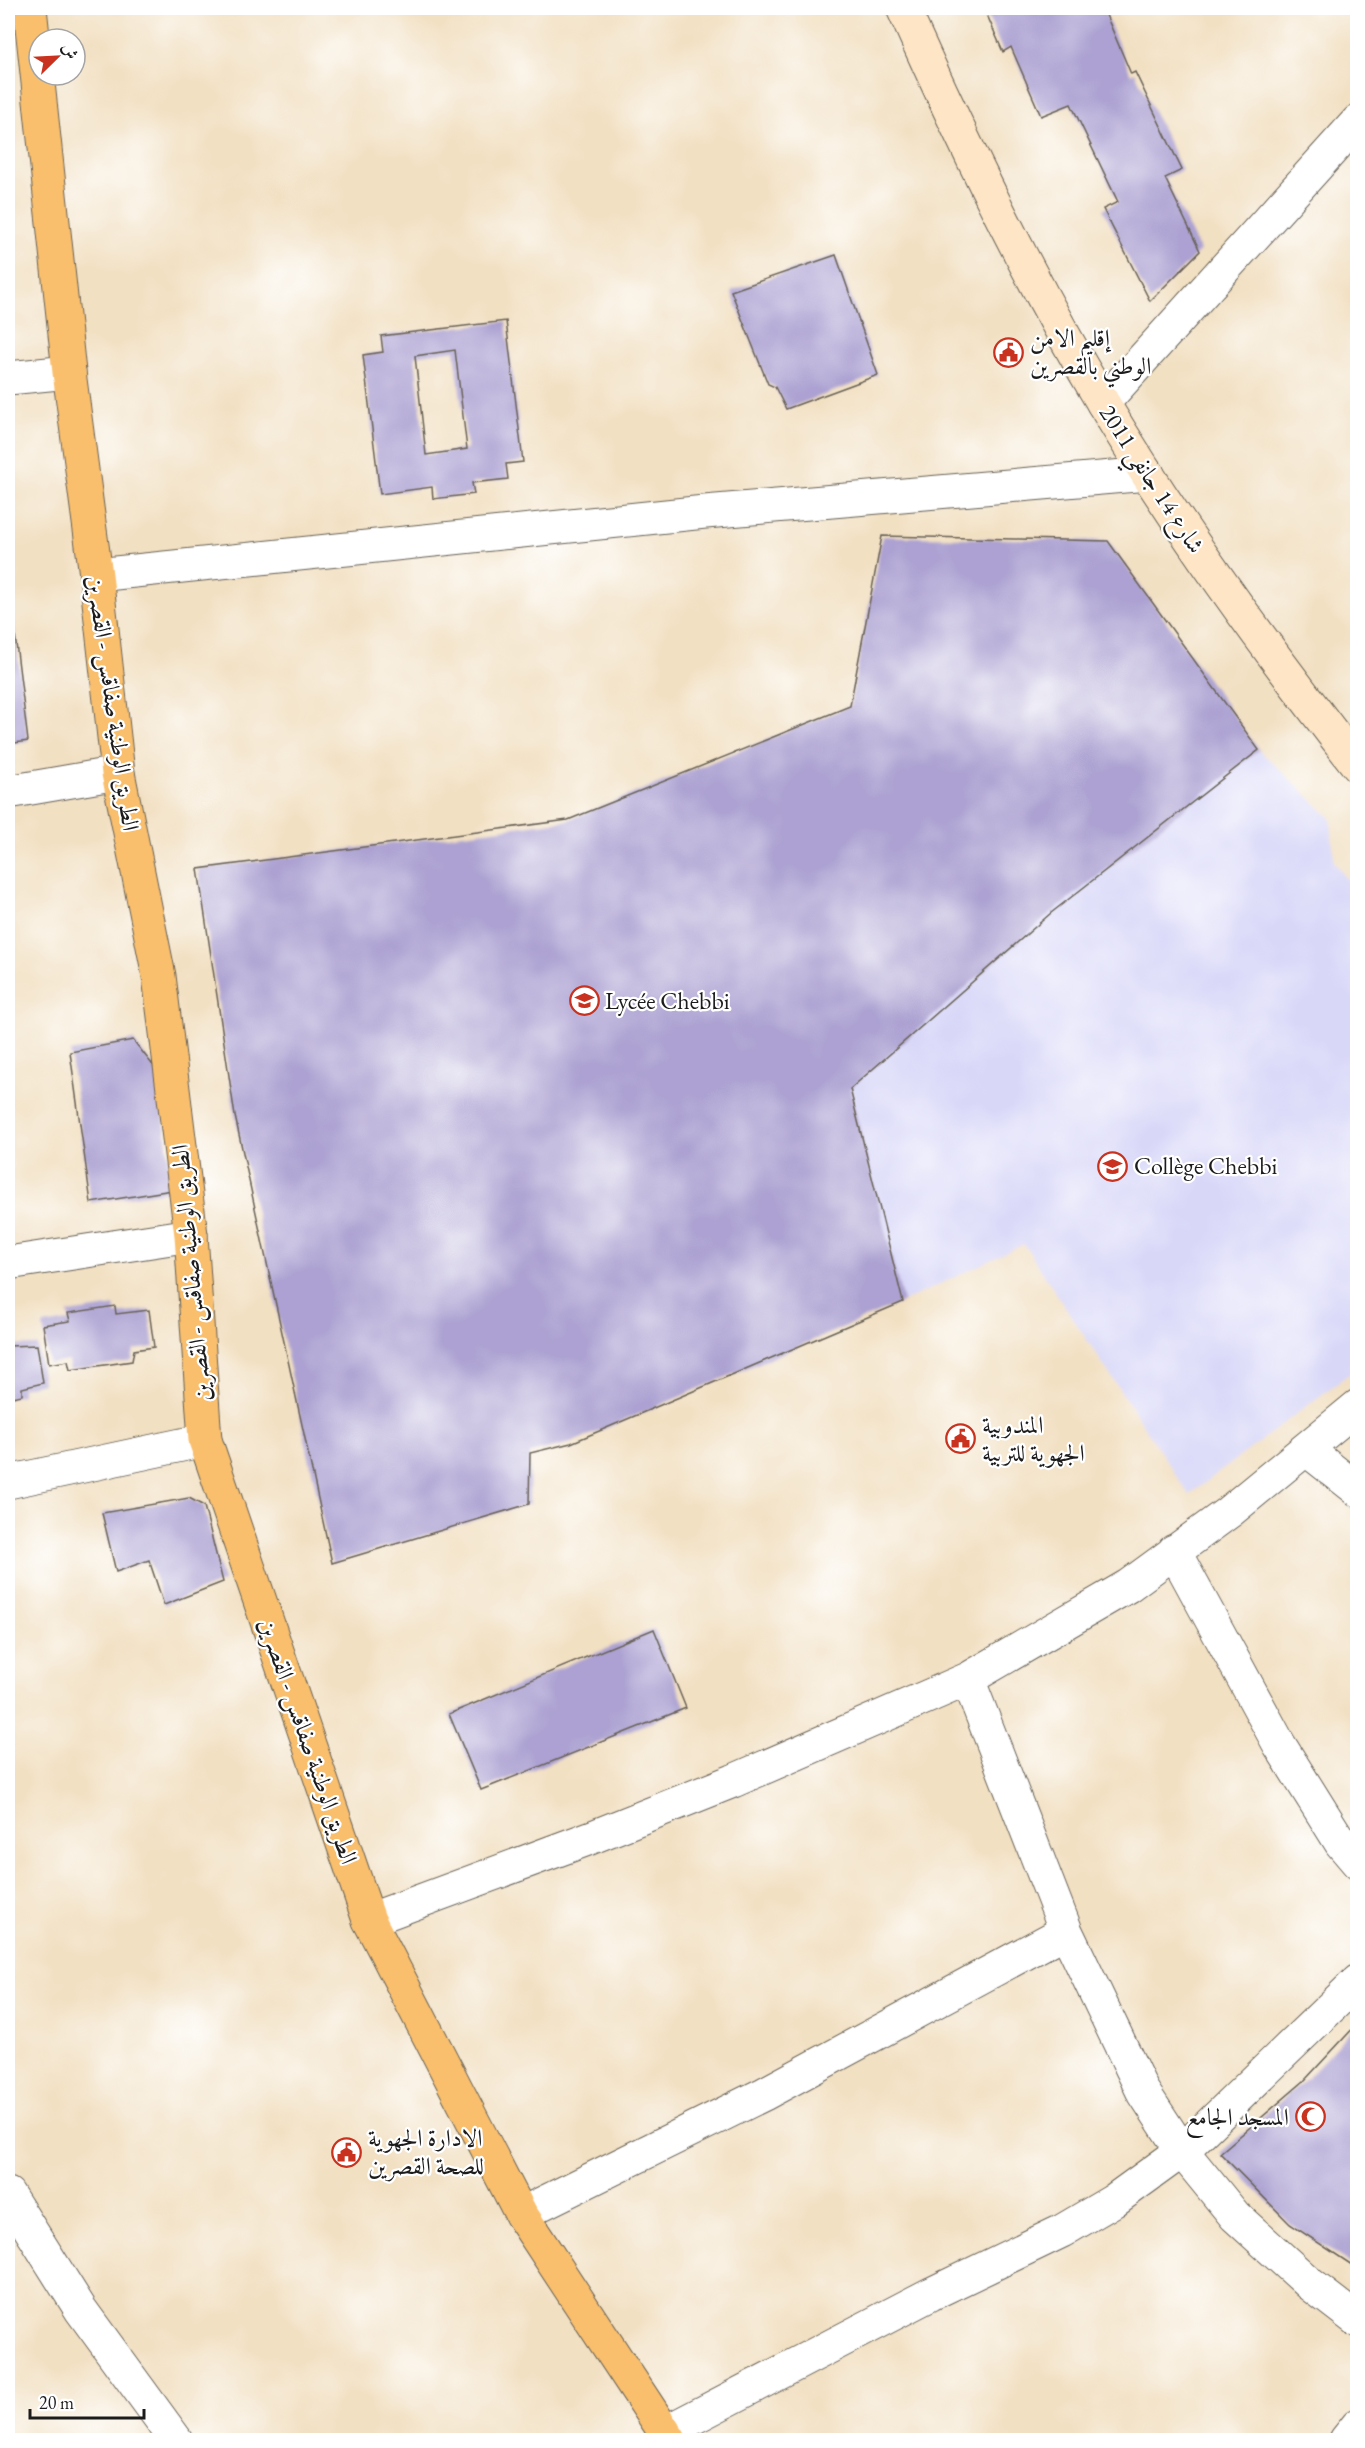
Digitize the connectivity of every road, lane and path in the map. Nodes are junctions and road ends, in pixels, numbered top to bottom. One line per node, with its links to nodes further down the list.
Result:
1 (30, 8): 4 (main road, الطريق الوطنية صفاقس - القصرين)
2 (903, 8): 6 (main road, شارع 14 جانفي 2011)
3 (1358, 121): 6 (street)
4 (69, 372): 5 (street); 8 (main road, الطريق الوطنية صفاقس - القصرين)
5 (8, 378)
6 (1103, 403): 7 (main road, شارع 14 جانفي 2011)
7 (1148, 474): 8 (street); 9 (main road, شارع 14 جانفي 2011)
8 (96, 575): 10 (main road, الطريق الوطنية صفاقس - القصرين)
9 (1358, 766)
10 (118, 773): 11 (street); 12 (main road, الطريق الوطنية صفاقس - القصرين)
11 (8, 792)
12 (191, 1235): 13 (street); 15 (main road, الطريق الوطنية صفاقس - القصرين)
13 (8, 1263)
14 (1358, 1406): 16 (street)
15 (205, 1440): 17 (street); 22 (main road, الطريق الوطنية صفاقس - القصرين)
16 (1306, 1449): 18 (street); 19 (street)
17 (8, 1482)
18 (1358, 1490)
19 (1174, 1551): 20 (street); 21 (street)
20 (968, 1678): 22 (street); 23 (street)
21 (1358, 1863)
22 (369, 1920): 27 (main road, الطريق الوطنية صفاقس - القصرين)
23 (1066, 1931): 25 (street); 27 (street)
24 (1358, 1981): 25 (street)
25 (1182, 2151): 28 (street); 30 (street)
26 (8, 2194): 31 (street)
27 (521, 2214): 30 (main road, الطريق الوطنية صفاقس - القصرين)
28 (1358, 2321)
29 (1358, 2425): 32 (street)
30 (667, 2437)
31 (176, 2440)
32 (1346, 2440)

